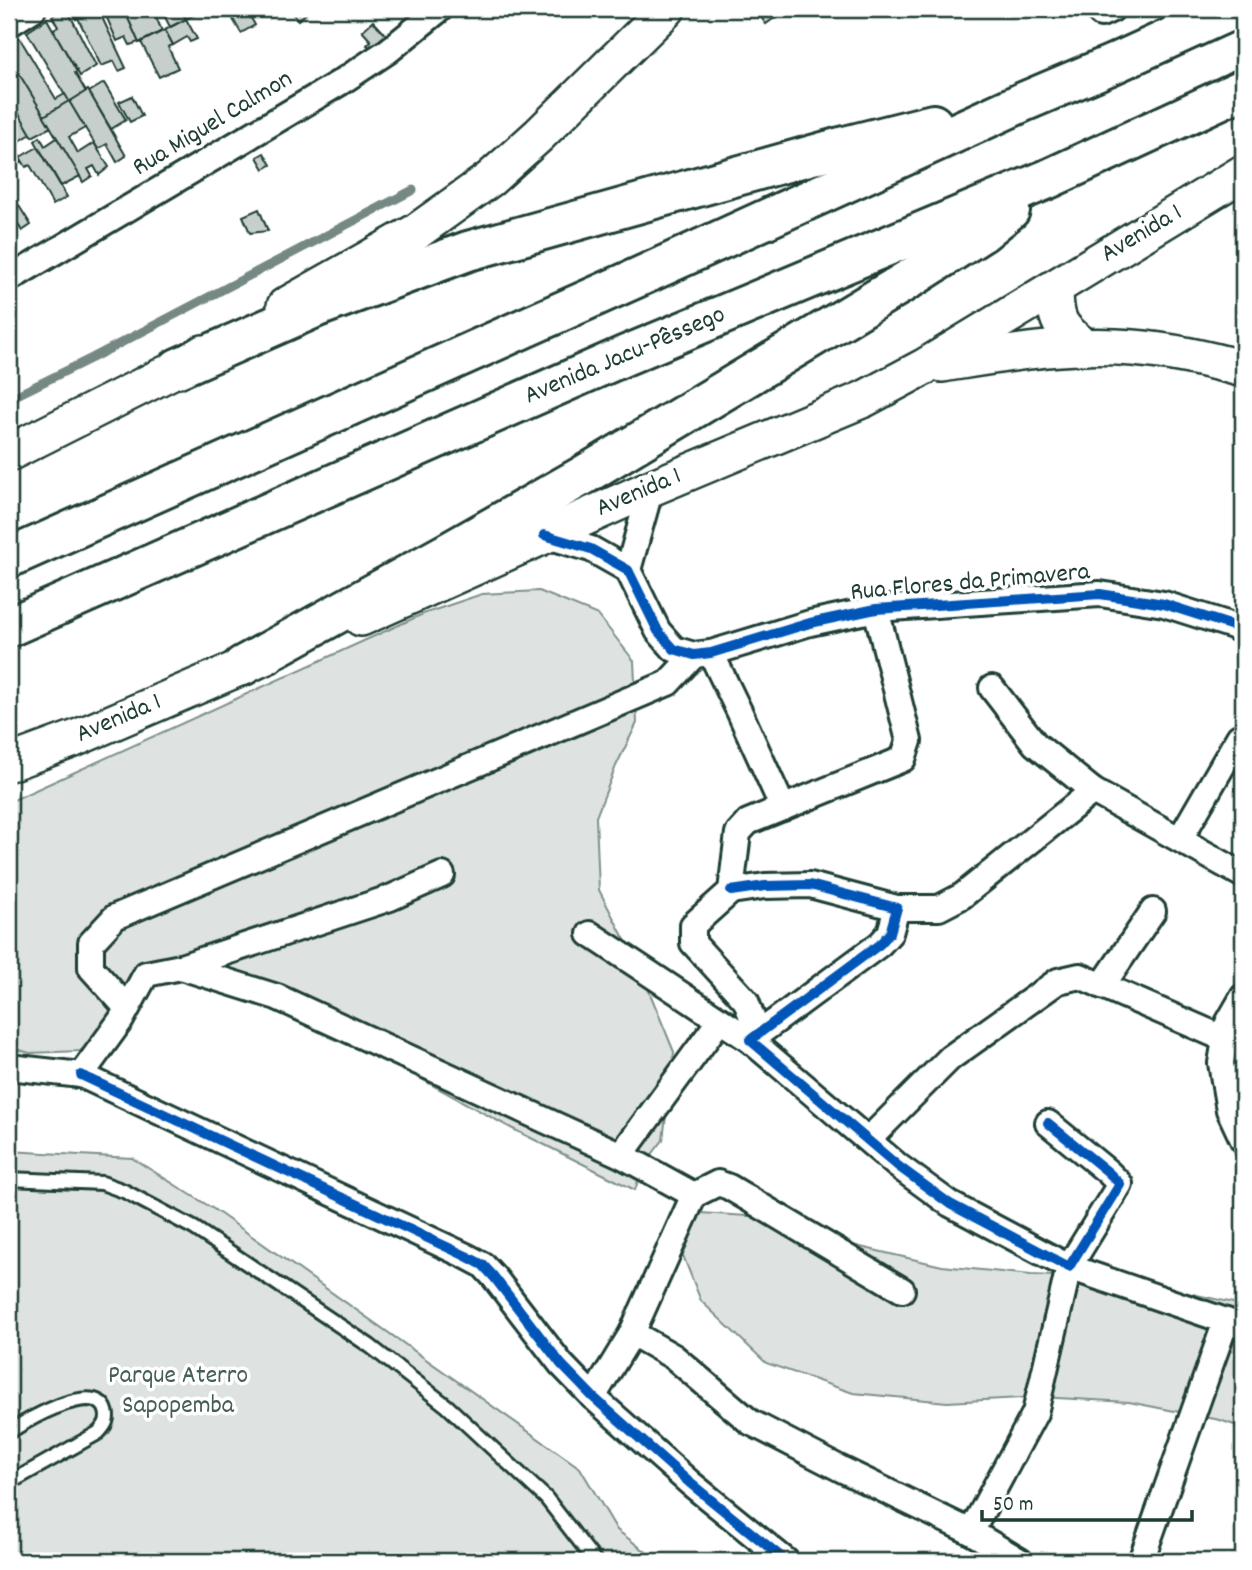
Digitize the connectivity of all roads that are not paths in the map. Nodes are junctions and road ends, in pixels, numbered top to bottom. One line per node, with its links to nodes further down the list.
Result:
1 (33, 9): 6 (street)
2 (440, 9): 11 (street, Rua Miguel Calmon)
3 (667, 9): 5 (main road)
4 (1234, 9): 8 (highway)
5 (642, 22): 15 (main road)
6 (9, 24)
7 (1243, 89): 10 (highway, Avenida Jacu-Pêssego)
8 (1023, 102): 15 (highway); 20 (highway)
9 (1243, 173): 12 (main road, Avenida 1)
10 (1048, 179): 23 (highway, Avenida Jacu-Pêssego); 26 (highway)
11 (9, 279)
12 (1055, 288): 13 (main road); 14 (main road, Avenida 1)
13 (1085, 347): 14 (main road); 16 (main road)
14 (924, 367): 18 (main road, Avenida 1)
15 (178, 368): 17 (main road)
16 (1243, 369)
17 (9, 453)
18 (651, 488): 19 (main road, Avenida 1); 21 (street)
19 (544, 535): 21 (street); 26 (main road, Avenida 1)
20 (9, 558)
21 (628, 570): 25 (street)
22 (876, 609): 24 (street, Rua Flores da Primavera); 25 (street, Rua Flores da Primavera); 31 (street)
23 (9, 627)
24 (1243, 632)
25 (702, 654): 31 (street); 42 (street)
26 (242, 666): 29 (main road, Avenida 1)
27 (992, 688): 30 (street)
28 (1239, 737): 32 (street)
29 (9, 763)
30 (1093, 791): 32 (street); 36 (street)
31 (783, 808): 35 (street)
32 (1180, 839): 34 (street)
33 (442, 875): 39 (street)
34 (1243, 875)
35 (731, 891): 36 (street); 45 (street)
36 (897, 908): 45 (street)
37 (1153, 911): 40 (street)
38 (590, 934): 43 (street)
39 (181, 967): 42 (street); 51 (street)
40 (1102, 986): 44 (street); 49 (street)
41 (1243, 997): 44 (street)
42 (127, 1008): 47 (street)
43 (720, 1020): 45 (street); 51 (street)
44 (1225, 1039): 50 (street)
45 (750, 1040): 49 (street)
46 (9, 1067): 47 (street)
47 (81, 1075): 58 (street)
48 (1048, 1123): 54 (street)
49 (868, 1140): 54 (street)
50 (1243, 1140)
51 (621, 1155): 53 (street)
52 (9, 1179): 62 (lane)
53 (694, 1195): 55 (street); 57 (street)
54 (1069, 1266): 56 (street); 61 (street)
55 (902, 1290)
56 (1235, 1324): 65 (street)
57 (632, 1333): 58 (street); 61 (street)
58 (593, 1396): 63 (street)
59 (9, 1432): 60 (lane)
60 (9, 1483)
61 (971, 1532): 64 (street)
62 (595, 1561)
63 (786, 1561)
64 (1020, 1561)
65 (1141, 1561)

